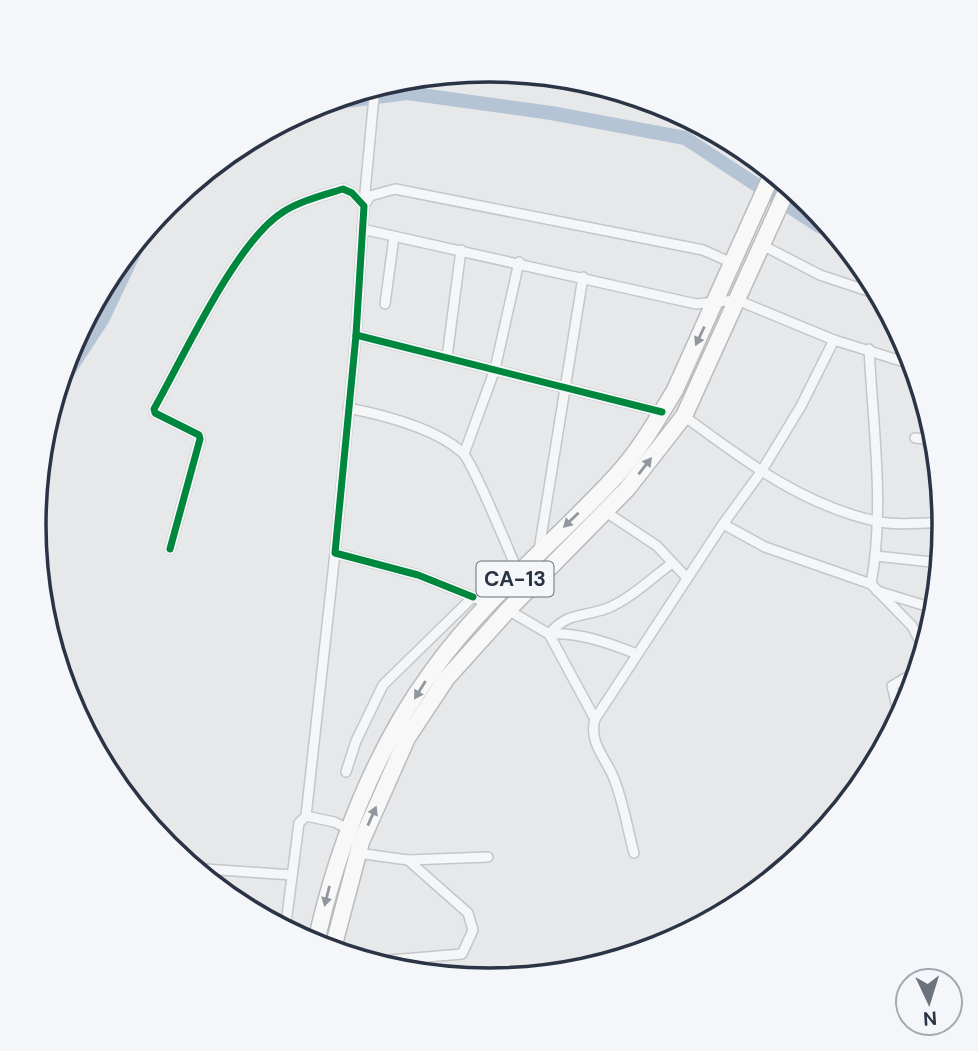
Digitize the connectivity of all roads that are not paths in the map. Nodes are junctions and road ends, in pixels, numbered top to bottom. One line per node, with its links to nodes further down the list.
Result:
1 (373, 97): 4 (street)
2 (768, 182): 10 (highway, CA-13)
3 (784, 195): 7 (highway, CA-13)
4 (364, 206): 5 (street); 10 (street); 34 (street)
5 (362, 229): 6 (street); 16 (street)
6 (394, 237): 8 (street); 15 (street)
7 (764, 240): 12 (street); 13 (highway, CA-13)
8 (461, 250): 9 (street); 19 (street)
9 (519, 262): 11 (street); 21 (street)
10 (732, 263): 14 (highway, CA-13)
11 (583, 277): 14 (street); 22 (street)
12 (865, 291)
13 (737, 300): 14 (street); 17 (street); 25 (highway, CA-13)
14 (715, 302): 24 (highway, CA-13, one-way to 24)
15 (385, 304)
16 (356, 335): 19 (street); 23 (street)
17 (834, 340): 18 (street); 29 (street)
18 (869, 349): 20 (street); 31 (street)
19 (447, 357): 21 (street)
20 (901, 360)
21 (495, 369): 22 (street); 28 (street)
22 (567, 386): 24 (street); 35 (street)
23 (348, 408): 28 (street); 36 (street)
24 (662, 412): 35 (highway, CA-13, one-way to 35)
25 (684, 416): 29 (street); 30 (highway, CA-13, one-way to 25)
26 (915, 438): 27 (street)
27 (924, 439)
28 (464, 454): 40 (street)
29 (761, 472): 31 (street); 33 (street)
30 (606, 512): 39 (street); 46 (highway, CA-13)
31 (877, 521): 32 (street); 37 (street)
32 (932, 523)
33 (723, 524): 41 (street); 42 (street)
34 (170, 549)
35 (539, 550): 40 (highway, CA-13)
36 (335, 553): 43 (street); 54 (street)
37 (876, 556): 38 (street); 42 (street)
38 (931, 562)
39 (671, 564): 41 (street); 47 (street)
40 (519, 574): 44 (highway, CA-13)
41 (687, 578): 49 (street)
42 (873, 588): 45 (street); 48 (street)
43 (473, 597): 44 (street); 53 (street)
44 (490, 605): 55 (highway, CA-13, one-way to 55)
45 (925, 605)
46 (508, 610): 47 (street); 56 (highway, CA-13, one-way to 46)
47 (549, 634): 49 (street); 52 (street)
48 (918, 637)
49 (637, 654): 52 (street)
50 (905, 678): 51 (street)
51 (896, 702)
52 (595, 719): 57 (street)
53 (345, 772)
54 (306, 816): 55 (street); 61 (street)
55 (349, 829): 63 (highway, CA-13, one-way to 63)
56 (357, 853): 59 (street); 64 (highway, CA-13)
57 (634, 853)
58 (488, 857): 59 (street)
59 (408, 860): 65 (street)
60 (210, 869): 61 (street)
61 (292, 875): 62 (street)
62 (286, 920)
63 (318, 935)
64 (335, 941)
65 (399, 959)

